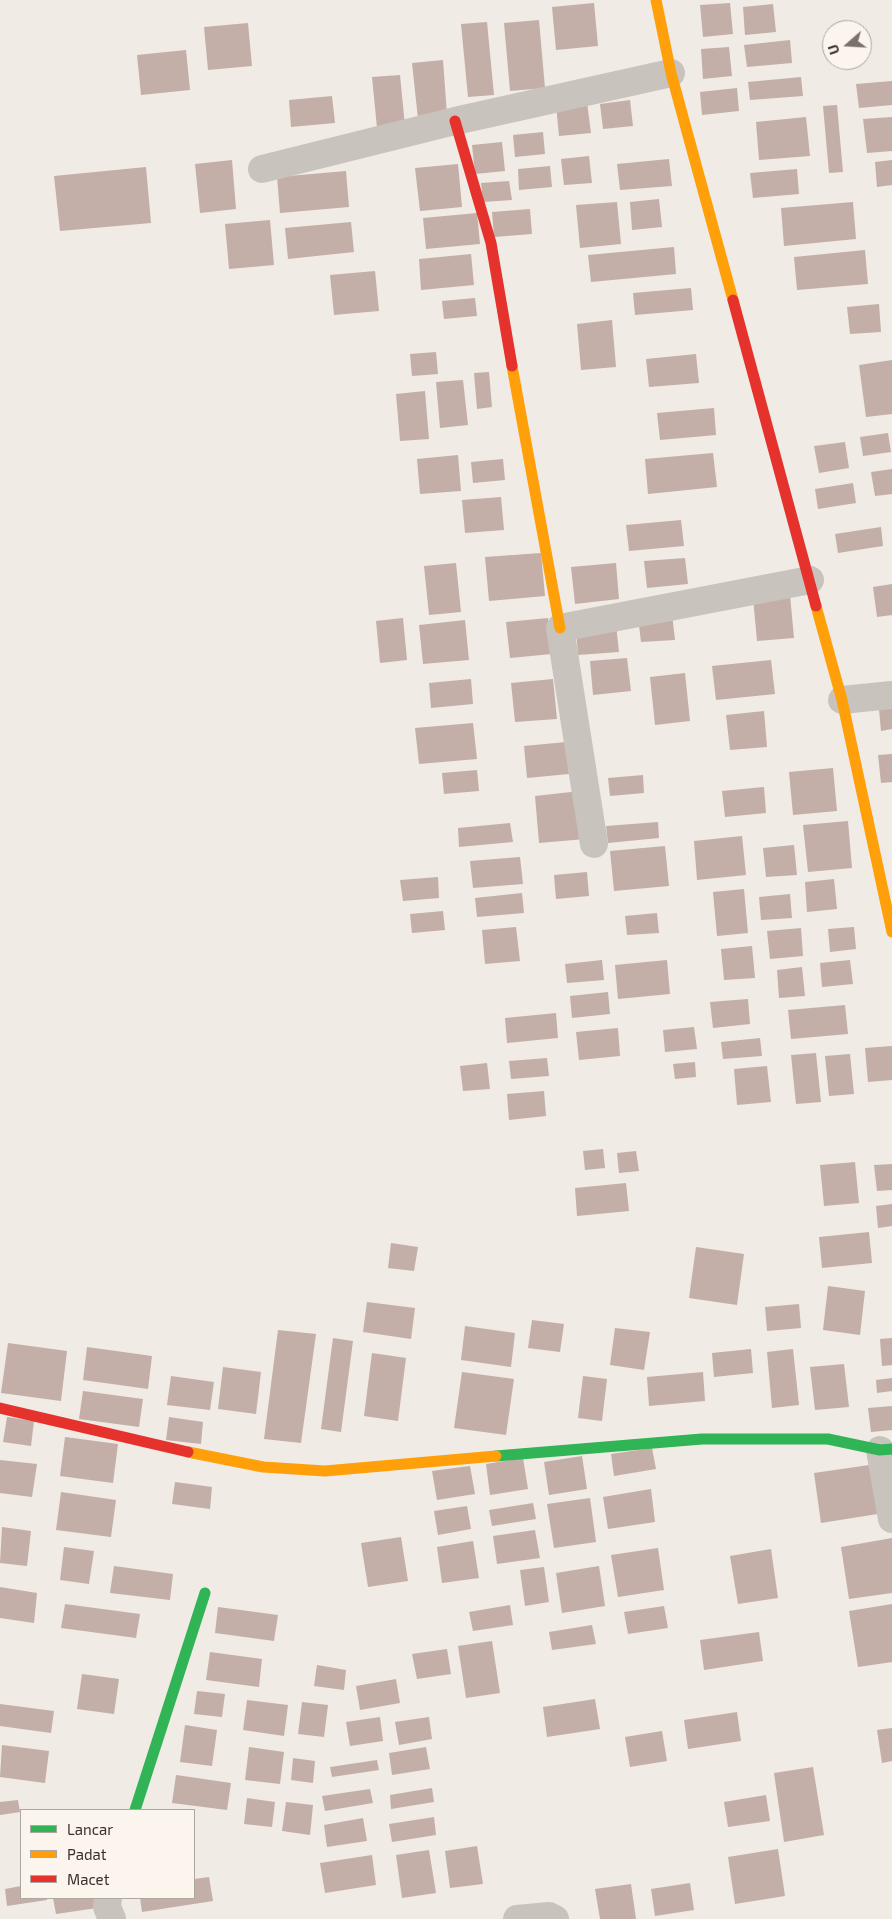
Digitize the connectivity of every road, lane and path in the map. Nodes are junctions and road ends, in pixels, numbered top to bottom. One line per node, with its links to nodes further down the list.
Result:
1 (656, 0): 2 (street)
2 (671, 73): 3 (street); 5 (street)
3 (455, 121): 4 (street); 6 (street)
4 (262, 169)
5 (810, 580): 6 (street); 8 (street)
6 (560, 628): 9 (street)
7 (892, 695): 8 (street)
8 (842, 700): 10 (street)
9 (594, 844)
10 (892, 932)
11 (0, 1408): 12 (street)
12 (886, 1449): 13 (street)
13 (892, 1519)
14 (205, 1593): 15 (street)
15 (135, 1809)
16 (108, 1899): 17 (street)
17 (112, 1919)
18 (517, 1919): 19 (street)
19 (555, 1919)

